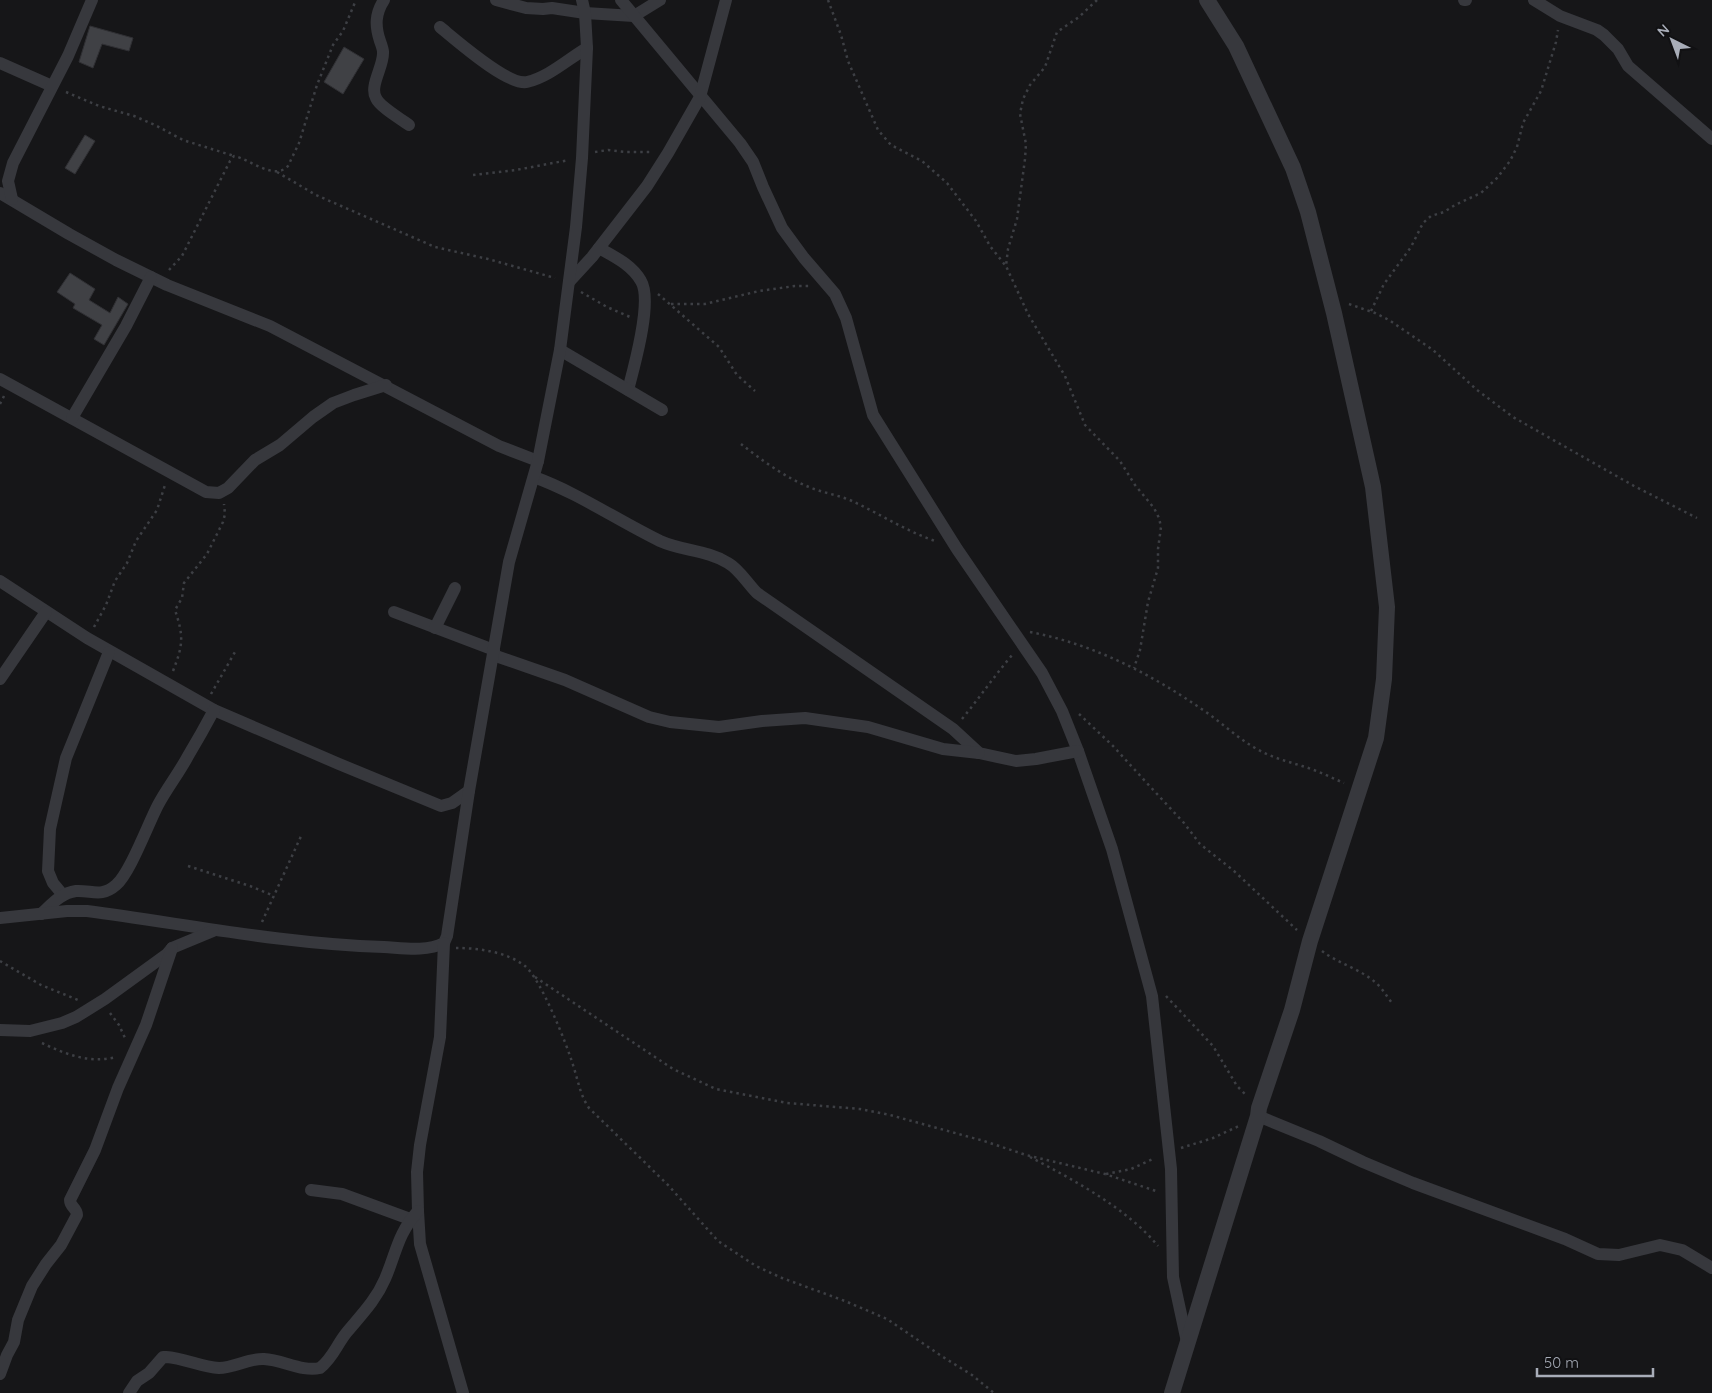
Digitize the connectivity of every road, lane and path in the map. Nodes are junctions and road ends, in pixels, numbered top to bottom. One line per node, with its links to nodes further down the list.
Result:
1 (92, 0): 20 (street)
2 (356, 0): 27 (path)
3 (384, 0): 22 (street)
4 (496, 0): 13 (street)
5 (582, 0): 14 (street)
6 (621, 0): 15 (street)
7 (660, 0): 15 (street)
8 (726, 0): 21 (street)
9 (828, 0): 32 (path)
10 (1097, 0): 32 (path)
11 (1207, 0): 37 (street)
12 (1534, 0): 16 (street)
13 (554, 4): 14 (street)
14 (585, 13): 15 (street); 18 (street)
15 (634, 16): 21 (street)
16 (1560, 16): 23 (street); 39 (path)
17 (440, 27): 18 (street)
18 (587, 48): 26 (street)
19 (0, 63): 20 (street)
20 (52, 86): 25 (path); 30 (street)
21 (700, 97): 24 (street); 36 (street)
22 (409, 125)
23 (1712, 139)
24 (668, 153): 26 (path); 31 (street)
25 (234, 156): 27 (path); 33 (path)
26 (582, 158): 28 (path); 35 (street)
27 (277, 172): 35 (path)
28 (474, 175)
29 (0, 192): 30 (street)
30 (12, 199): 33 (street)
31 (599, 248): 34 (street); 35 (street)
32 (1006, 266): 66 (path)
33 (154, 278): 43 (street); 47 (street)
34 (640, 279): 38 (path); 40 (street)
35 (569, 282): 40 (path); 41 (street)
36 (828, 286): 38 (path); 54 (street)
37 (1331, 300): 39 (path); 74 (street)
38 (670, 304): 45 (path)
39 (1371, 311): 53 (path)
40 (643, 322): 44 (street)
41 (560, 350): 44 (street); 49 (street)
42 (0, 380): 47 (street)
43 (386, 385): 49 (street); 52 (street)
44 (628, 390): 46 (street)
45 (755, 391)
46 (662, 410)
47 (72, 418): 50 (street)
48 (741, 444): 54 (path)
49 (538, 461): 51 (street)
50 (167, 471): 52 (street); 61 (path)
51 (534, 477): 65 (street); 71 (street)
52 (223, 492): 68 (path)
53 (1697, 518)
54 (957, 549): 60 (street)
55 (0, 581): 57 (street)
56 (455, 588): 59 (street)
57 (46, 612): 61 (street); 67 (street)
58 (394, 612): 59 (street)
59 (435, 628): 65 (street)
60 (1013, 628): 62 (street); 66 (path)
61 (87, 638): 63 (street)
62 (1023, 644): 71 (path); 72 (street)
63 (110, 652): 68 (street); 78 (street)
64 (235, 652): 69 (path)
65 (494, 653): 73 (street); 75 (street)
66 (1134, 668): 74 (path)
67 (0, 679)
68 (167, 684): 69 (street)
69 (209, 707): 75 (street); 78 (street)
70 (1075, 710): 84 (path)
71 (953, 729): 73 (street)
72 (1078, 750): 73 (street); 89 (street)
73 (979, 753)
74 (1360, 790): 84 (street)
75 (469, 791): 85 (street)
76 (302, 834): 79 (path)
77 (188, 866): 79 (path)
78 (63, 895): 80 (street)
79 (274, 896): 83 (path)
80 (42, 914): 81 (street); 82 (street)
81 (0, 918)
82 (213, 931): 83 (street); 86 (street)
83 (258, 936): 85 (street)
84 (1310, 941): 90 (path); 95 (street)
85 (444, 946): 88 (path); 101 (street)
86 (172, 948): 91 (street); 94 (street)
87 (0, 961): 91 (path)
88 (533, 976): 97 (path); 108 (path)
89 (1146, 976): 95 (path); 96 (street)
90 (1392, 1003)
91 (96, 1004): 93 (street); 94 (path)
92 (0, 1030): 93 (street)
93 (18, 1031): 94 (path)
94 (133, 1054): 105 (street)
95 (1258, 1112): 96 (path); 103 (street); 104 (street)
96 (1169, 1152): 98 (path); 100 (street)
97 (1026, 1155): 98 (path); 102 (path)
98 (1105, 1174): 100 (path)
99 (311, 1190): 101 (street)
100 (1172, 1196): 102 (street)
101 (414, 1215): 106 (street); 107 (street)
102 (1172, 1266): 104 (street)
103 (1712, 1268)
104 (1187, 1345): 109 (street)
105 (0, 1374)
106 (129, 1393)
107 (463, 1393)
108 (994, 1393)
109 (1172, 1393)

